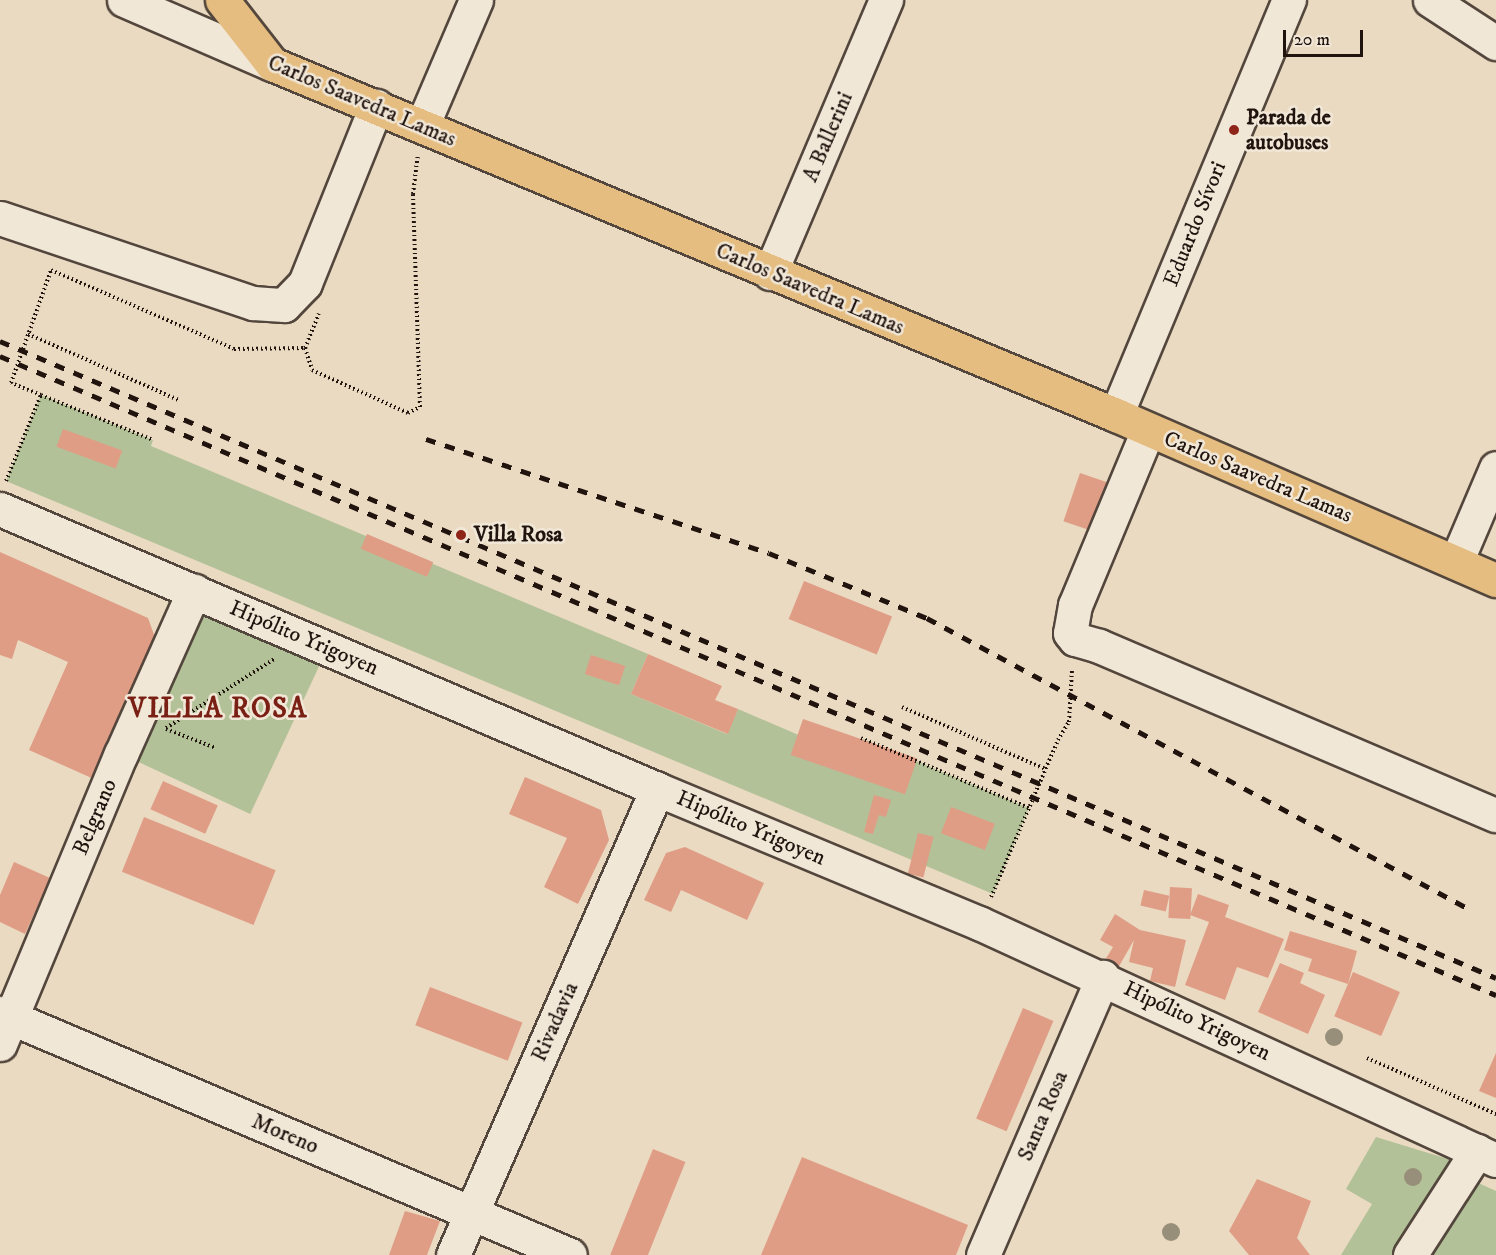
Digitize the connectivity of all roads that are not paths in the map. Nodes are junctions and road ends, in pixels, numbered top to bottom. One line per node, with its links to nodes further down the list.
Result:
1 (124, 0): 8 (street, Carlos Saavedra Lamas)
2 (222, 0): 8 (main road)
3 (476, 0): 10 (street)
4 (886, 0): 12 (street, A Ballerini)
5 (1289, 0): 13 (street, Eduardo Sívori)
6 (1430, 0): 7 (street)
7 (1496, 43)
8 (273, 64): 9 (main road, Carlos Saavedra Lamas)
9 (376, 106): 10 (main road, Carlos Saavedra Lamas); 11 (street)
10 (422, 126): 12 (main road, Carlos Saavedra Lamas)
11 (0, 218)
12 (770, 273): 13 (main road, Carlos Saavedra Lamas)
13 (1116, 415): 14 (main road, Carlos Saavedra Lamas)
14 (1148, 430): 17 (main road, Carlos Saavedra Lamas); 21 (street)
15 (1496, 468): 17 (street)
16 (1, 498): 19 (street, Hipólito Yrigoyen)
17 (1456, 562): 18 (main road, Carlos Saavedra Lamas)
18 (1496, 580)
19 (194, 591): 20 (street, Hipólito Yrigoyen); 23 (street, Belgrano)
20 (657, 789): 22 (street, Hipólito Yrigoyen); 25 (street, Rivadavia)
21 (1496, 815)
22 (1103, 977): 24 (street, Hipólito Yrigoyen); 28 (street, Santa Rosa)
23 (4, 1025): 25 (street, Moreno)
24 (1487, 1156): 29 (street)
25 (471, 1212): 26 (street, Rivadavia); 27 (street, Moreno)
26 (453, 1255)
27 (570, 1255)
28 (983, 1255)
29 (1410, 1255)

